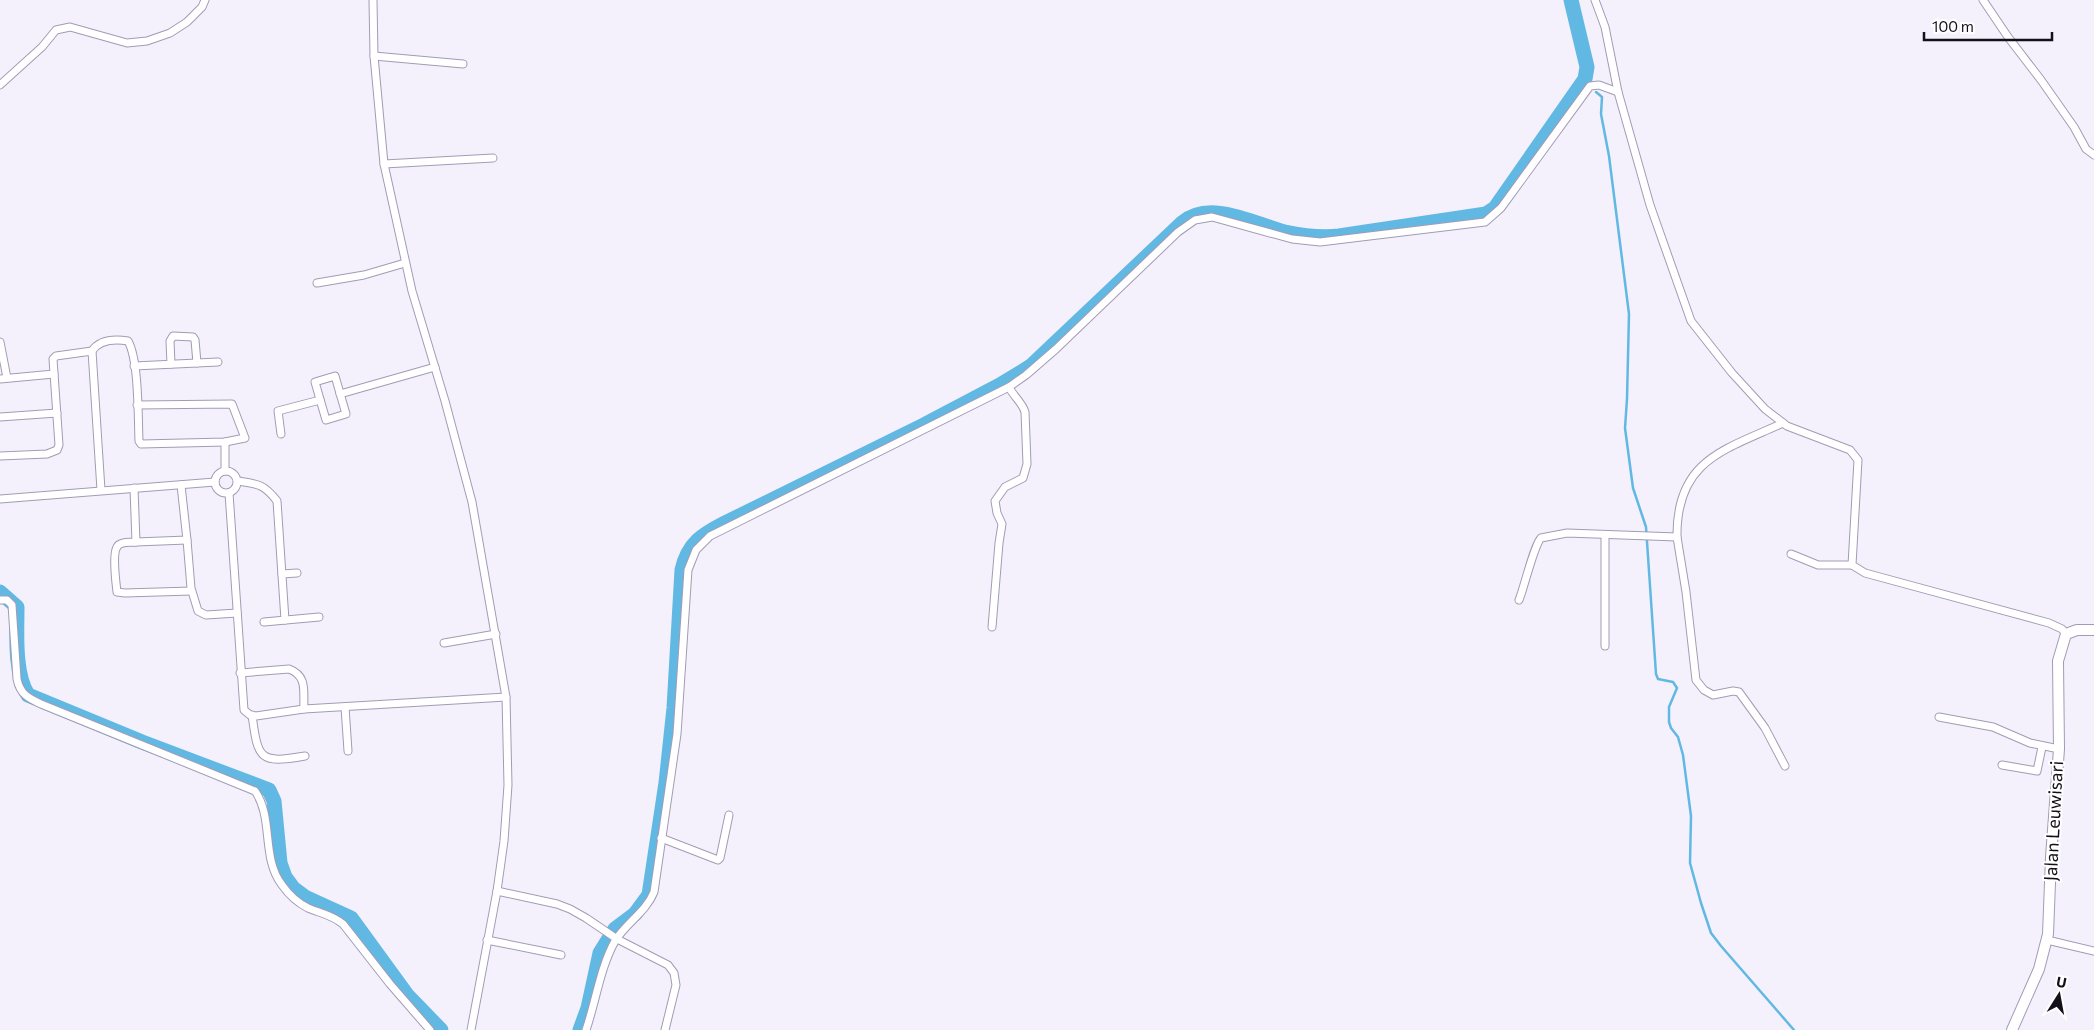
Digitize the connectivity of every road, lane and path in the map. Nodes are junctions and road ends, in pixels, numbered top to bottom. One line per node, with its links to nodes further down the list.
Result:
1 (205, 0): 7 (street)
2 (373, 0): 5 (street)
3 (1595, 0): 8 (street)
4 (1983, 0): 9 (street)
5 (374, 56): 6 (street); 11 (street)
6 (463, 64)
7 (0, 85)
8 (1618, 92): 23 (street); 29 (street)
9 (2094, 155)
10 (493, 158): 11 (street)
11 (384, 164): 12 (street)
12 (405, 263): 13 (street); 20 (street)
13 (317, 283)
14 (0, 342): 22 (street)
15 (92, 351): 19 (street); 21 (street); 38 (street)
16 (218, 362): 17 (street)
17 (197, 363): 18 (street); 18 (street)
18 (171, 364): 19 (street)
19 (134, 366): 26 (street)
20 (435, 367): 24 (street); 58 (street)
21 (54, 374): 22 (street); 27 (street)
22 (4, 378)
23 (1008, 387): 56 (street); 75 (street)
24 (340, 394): 25 (street); 25 (street)
25 (320, 400): 30 (street)
26 (138, 405): 31 (street); 31 (street)
27 (57, 414): 28 (street); 32 (street)
28 (0, 417)
29 (1783, 423): 42 (street); 46 (street)
30 (281, 434)
31 (225, 442): 33 (street)
32 (0, 456)
33 (225, 471): 34 (street); 35 (street)
34 (238, 481): 39 (street); 48 (street)
35 (215, 482): 36 (street); 39 (street)
36 (181, 485): 37 (street); 43 (street)
37 (134, 488): 38 (street); 44 (street)
38 (101, 490): 40 (street)
39 (228, 493): 52 (street)
40 (0, 499)
41 (1605, 535): 42 (street); 51 (street); 61 (street)
42 (1677, 537): 73 (street)
43 (186, 540): 44 (street); 49 (street)
44 (136, 542): 49 (street)
45 (1791, 554): 46 (street)
46 (1852, 565): 59 (street)
47 (297, 573): 48 (street)
48 (282, 574): 54 (street)
49 (191, 592): 52 (street)
50 (4, 600): 82 (street)
51 (1519, 600)
52 (237, 613): 62 (street)
53 (319, 617): 54 (street)
54 (285, 620): 55 (street)
55 (264, 622)
56 (992, 627)
57 (2094, 630): 59 (main road)
58 (496, 634): 60 (street); 63 (street)
59 (2066, 634): 69 (main road, Jalan Leuwisari)
60 (444, 643)
61 (1605, 646)
62 (240, 673): 65 (street); 66 (street)
63 (506, 697): 64 (street); 76 (street)
64 (344, 707): 65 (street); 70 (street)
65 (304, 709): 66 (street)
66 (252, 715): 71 (street)
67 (1939, 717): 68 (street)
68 (2042, 747): 69 (street); 72 (street)
69 (2059, 749): 79 (main road, Jalan Leuwisari)
70 (348, 751)
71 (305, 756)
72 (2002, 765)
73 (1785, 766)
74 (729, 815): 75 (street)
75 (661, 838): 77 (street)
76 (497, 891): 77 (street); 78 (street)
77 (612, 936): 84 (street); 85 (street)
78 (487, 940): 81 (street); 83 (street)
79 (2047, 940): 80 (street); 86 (main road, Jalan Leuwisari)
80 (2094, 951)
81 (561, 955)
82 (430, 1030)
83 (471, 1030)
84 (586, 1030)
85 (665, 1030)
86 (2012, 1030)

